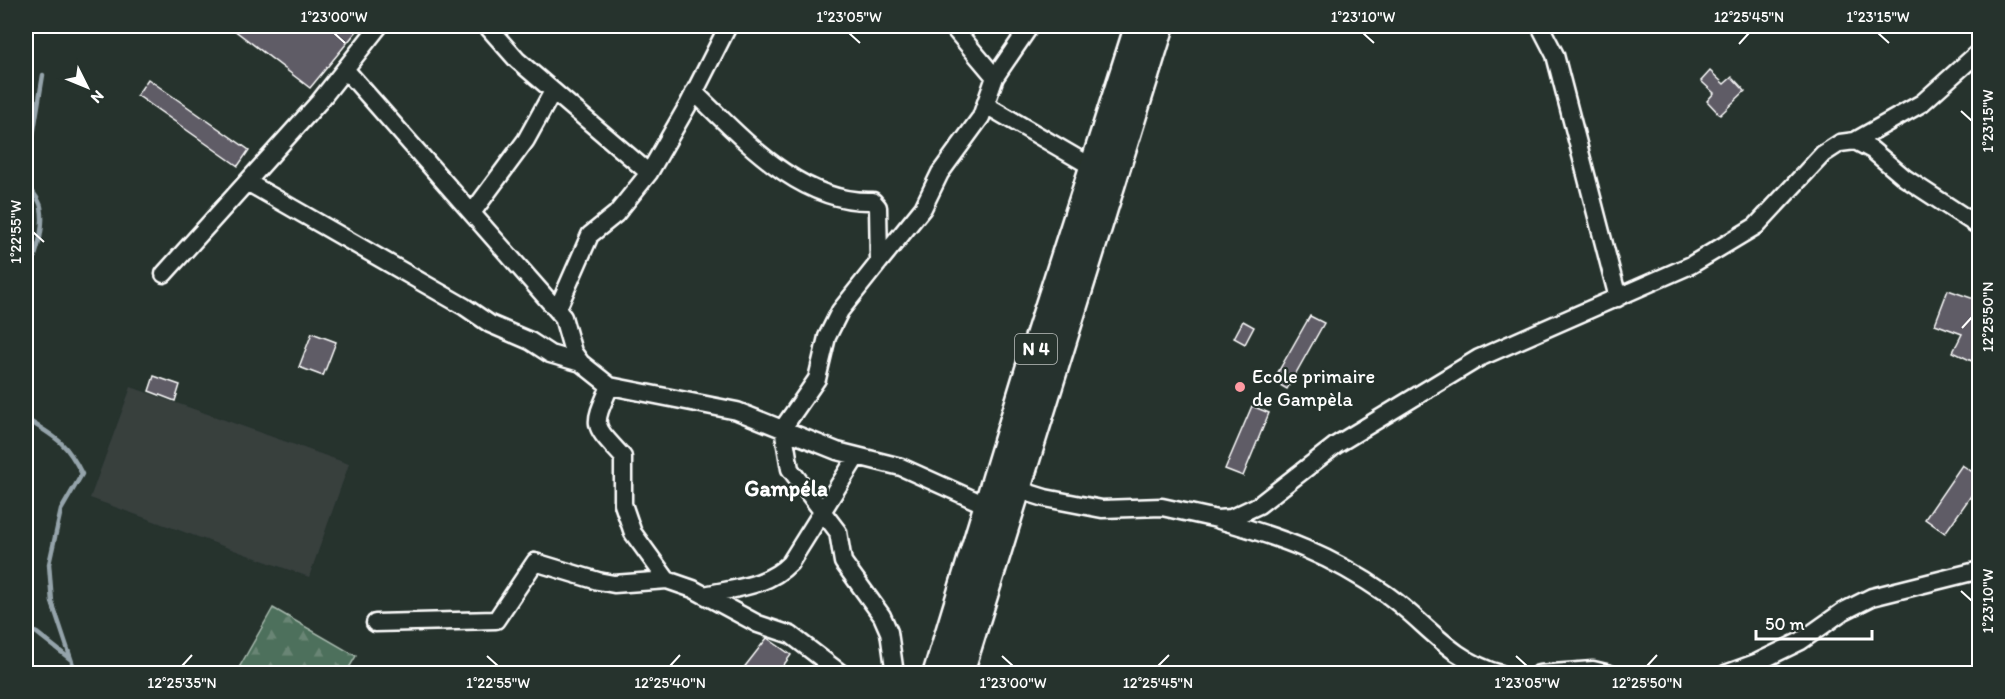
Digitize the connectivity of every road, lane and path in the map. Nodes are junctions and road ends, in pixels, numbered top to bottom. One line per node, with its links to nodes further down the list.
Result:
1 (379, 26): 10 (street)
2 (487, 26): 12 (street)
3 (728, 26): 13 (street)
4 (952, 26): 11 (street)
5 (1030, 26): 11 (street)
6 (1139, 26): 16 (highway, N 4)
7 (1160, 26): 29 (highway, N 4)
8 (1540, 26): 23 (street)
9 (1980, 51): 15 (street)
10 (345, 69): 18 (street); 19 (street)
11 (996, 77): 14 (street)
12 (553, 91): 17 (street); 19 (street)
13 (694, 92): 17 (street); 21 (street)
14 (986, 105): 16 (street); 21 (street)
15 (1855, 141): 20 (street); 23 (street)
16 (1094, 168): 30 (highway, N 4)
17 (649, 173): 24 (street)
18 (247, 182): 22 (street); 25 (street)
19 (472, 213): 24 (street)
20 (1980, 227)
21 (879, 262): 27 (street)
22 (164, 274)
23 (1618, 298): 32 (street)
24 (557, 310): 25 (street)
25 (581, 363): 26 (street)
26 (610, 386): 27 (street); 34 (street)
27 (783, 428): 28 (street); 31 (street)
28 (857, 456): 30 (street); 31 (street)
29 (1016, 489): 32 (street); 40 (highway, N 4)
30 (988, 506): 39 (highway, N 4)
31 (822, 511): 35 (street); 38 (street)
32 (1217, 519): 41 (street)
33 (1980, 570): 44 (street)
34 (667, 580): 35 (street); 36 (street)
35 (705, 595): 37 (street)
36 (375, 623)
37 (842, 674)
38 (895, 674)
39 (937, 674)
40 (959, 674)
41 (1501, 674)
42 (1539, 674): 43 (street)
43 (1610, 674)
44 (1725, 674)

